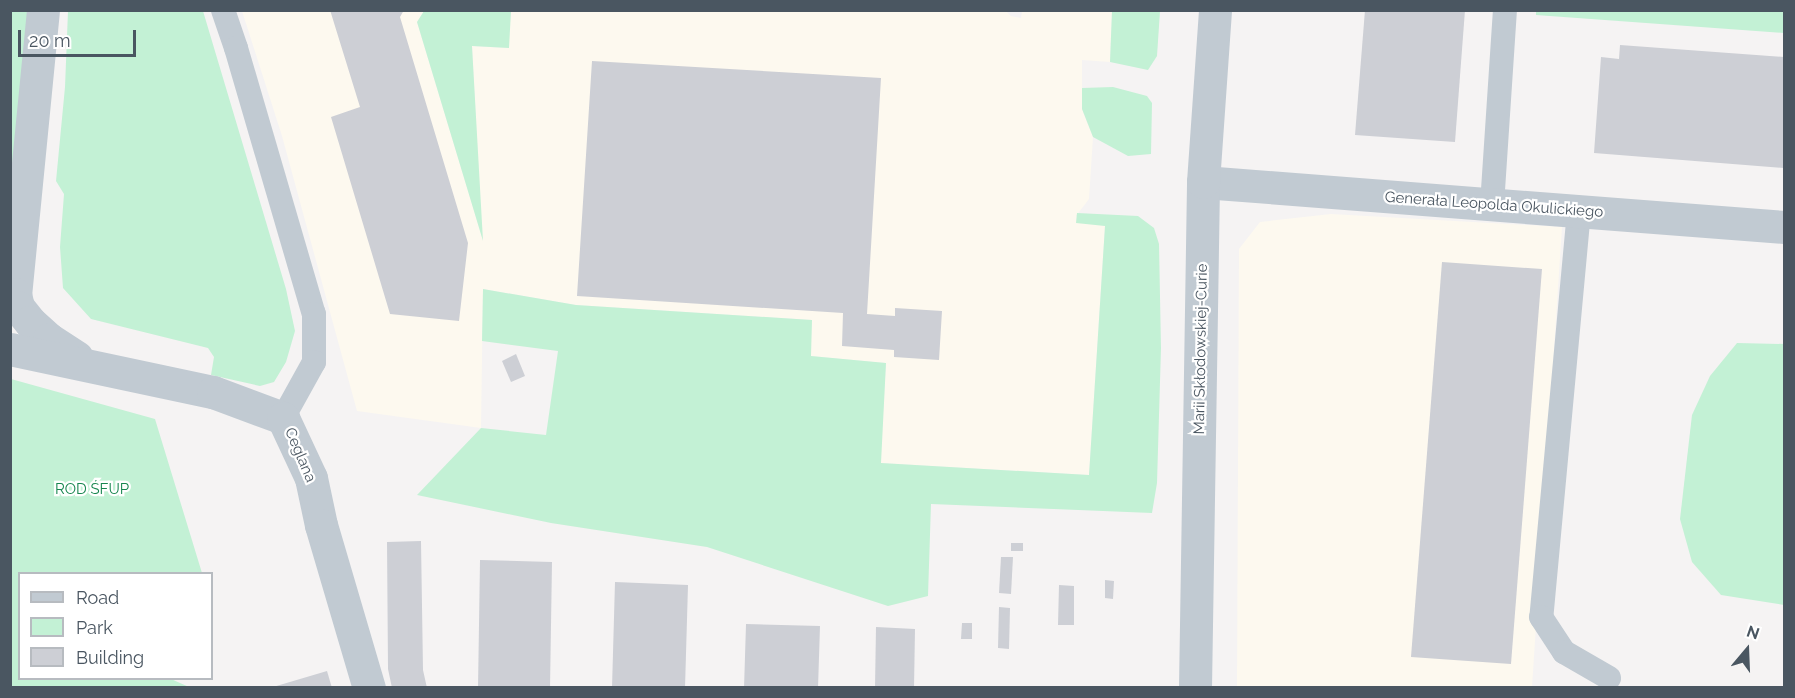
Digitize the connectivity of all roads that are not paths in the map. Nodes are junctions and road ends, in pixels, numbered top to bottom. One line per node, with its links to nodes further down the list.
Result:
1 (43, 10): 9 (street, Ceglana)
2 (223, 10): 12 (lane)
3 (1215, 10): 5 (street, Marii Skłodowskiej-Curie)
4 (1505, 10): 6 (lane)
5 (1203, 182): 6 (street, Generała Leopolda Okulickiego); 15 (street, Marii Skłodowskiej-Curie)
6 (1492, 205): 7 (street, Generała Leopolda Okulickiego)
7 (1579, 211): 8 (street, Generała Leopolda Okulickiego); 13 (lane)
8 (1785, 227)
9 (14, 279): 11 (street, Ceglana)
10 (12, 348): 11 (street, Ceglana)
11 (89, 365): 12 (street, Ceglana)
12 (283, 418): 14 (street, Ceglana)
13 (1609, 678)
14 (369, 687)
15 (1196, 687)

